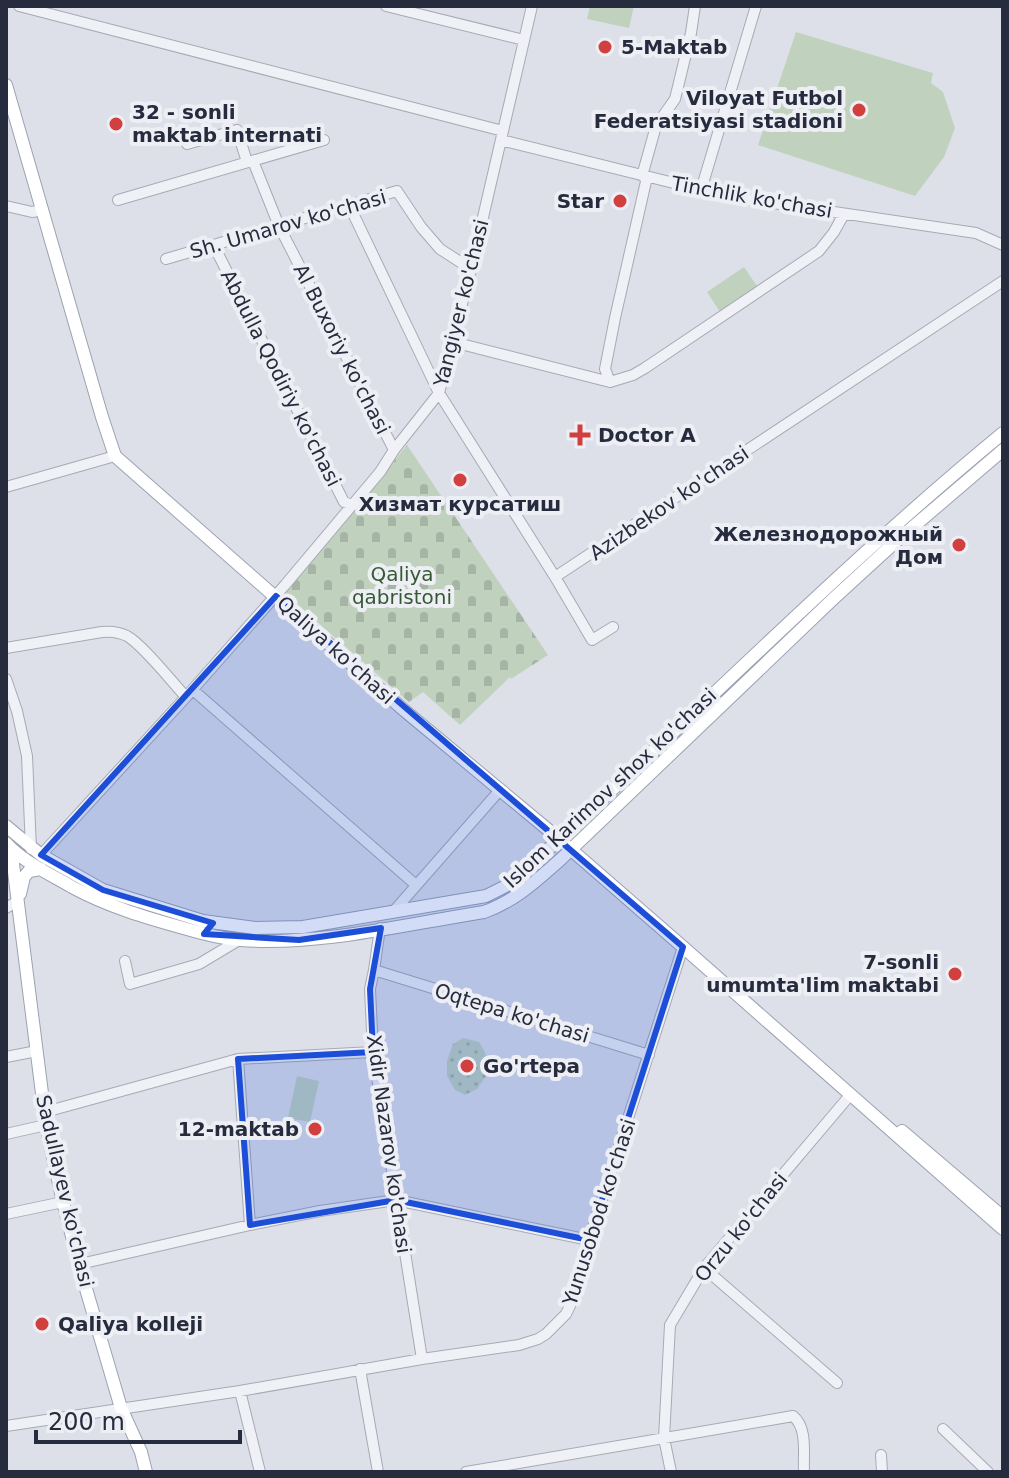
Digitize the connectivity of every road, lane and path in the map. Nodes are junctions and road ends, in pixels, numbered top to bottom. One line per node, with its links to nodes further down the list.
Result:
1 (19, 6): 8 (street, Tinchlik ko'chasi)
2 (386, 6): 6 (street)
3 (532, 6): 6 (street, Yangiyer ko'chasi)
4 (695, 6): 12 (street)
5 (756, 6): 13 (street)
6 (524, 40): 8 (street, Yangiyer ko'chasi)
7 (6, 85): 17 (main road)
8 (502, 136): 12 (street, Tinchlik ko'chasi); 23 (street, Yangiyer ko'chasi)
9 (324, 140): 11 (street)
10 (187, 144): 11 (street, Al Buxoriy ko'chasi)
11 (250, 162): 14 (street); 19 (street, Al Buxoriy ko'chasi)
12 (644, 176): 13 (street, Tinchlik ko'chasi); 26 (street)
13 (701, 190): 18 (street, Tinchlik ko'chasi)
14 (118, 200)
15 (349, 205): 19 (street, Sh. Umarov ko'chasi); 23 (street, Sh. Umarov ko'chasi); 27 (street)
16 (6, 206): 17 (street)
17 (43, 210): 31 (main road)
18 (844, 214): 20 (street, Tinchlik ko'chasi); 26 (street)
19 (279, 226): 21 (street, Sh. Umarov ko'chasi); 29 (street, Al Buxoriy ko'chasi)
20 (1003, 245)
21 (214, 246): 22 (street, Sh. Umarov ko'chasi); 33 (street, Abdulla Qodiriy ko'chasi)
22 (166, 259)
23 (471, 269): 25 (street, Yangiyer ko'chasi)
24 (1003, 281): 35 (street, Azizbekov ko'chasi)
25 (453, 342): 26 (street); 27 (street, Yangiyer ko'chasi)
26 (610, 382)
27 (439, 393): 29 (street, Yangiyer ko'chasi); 35 (street)
28 (1003, 433): 34 (main road, Islom Karimov shox ko'chasi)
29 (394, 450): 33 (street, Yangiyer ko'chasi)
30 (1003, 450): 34 (main road, Islom Karimov shox ko'chasi)
31 (115, 456): 32 (street); 36 (main road, Qaliya ko'chasi)
32 (6, 487)
33 (353, 505): 36 (street, Yangiyer ko'chasi)
34 (860, 566): 43 (main road, Islom Karimov shox ko'chasi); 45 (main road, Islom Karimov shox ko'chasi)
35 (555, 577): 37 (street)
36 (276, 596): 40 (street, Yangiyer ko'chasi); 41 (main road, Qaliya ko'chasi)
37 (613, 627)
38 (6, 648): 40 (street)
39 (6, 679): 46 (street)
40 (190, 694): 46 (street, Yangiyer ko'chasi); 48 (street)
41 (500, 790): 43 (main road, Qaliya ko'chasi); 48 (street)
42 (6, 826): 46 (main road, Islom Karimov shox ko'chasi)
43 (559, 839): 45 (main road, Qaliya ko'chasi); 51 (main road, Islom Karimov shox ko'chasi)
44 (8, 846): 47 (main road, Islom Karimov shox ko'chasi); 49 (main road, Sadullayev ko'chasi)
45 (570, 850): 53 (main road, Islom Karimov shox ko'chasi); 55 (main road, Qaliya ko'chasi)
46 (36, 852): 52 (main road, Islom Karimov shox ko'chasi)
47 (41, 869): 49 (main road); 52 (main road, Islom Karimov shox ko'chasi)
48 (416, 885): 51 (street)
49 (18, 901): 50 (street); 58 (main road, Sadullayev ko'chasi)
50 (6, 908)
51 (393, 913): 52 (main road, Islom Karimov shox ko'chasi)
52 (205, 927): 54 (main road, Islom Karimov shox ko'chasi)
53 (380, 928): 54 (main road, Islom Karimov shox ko'chasi); 57 (street, Xidir Nazarov ko'chasi)
54 (239, 940): 56 (street)
55 (683, 947): 60 (street, Yunusobod ko'chasi); 63 (main road, Qaliya ko'chasi)
56 (125, 961)
57 (374, 970): 59 (street, Xidir Nazarov ko'chasi); 60 (street, Oqtepa ko'chasi)
58 (37, 1051): 61 (street); 64 (main road, Sadullayev ko'chasi)
59 (373, 1052): 62 (street); 66 (street, Xidir Nazarov ko'chasi)
60 (649, 1055): 72 (street, Yunusobod ko'chasi)
61 (6, 1057)
62 (238, 1059): 64 (street); 70 (street)
63 (851, 1094): 69 (main road, Qaliya ko'chasi); 71 (main road, Qaliya ko'chasi); 74 (street, Orzu ko'chasi)
64 (46, 1119): 65 (street); 67 (main road, Sadullayev ko'chasi)
65 (6, 1134)
66 (396, 1200): 70 (street); 72 (street); 75 (street, Xidir Nazarov ko'chasi)
67 (63, 1202): 68 (street); 73 (main road, Sadullayev ko'chasi)
68 (6, 1214)
69 (1003, 1217)
70 (250, 1225): 73 (street)
71 (1003, 1229)
72 (589, 1240): 75 (street, Yunusobod ko'chasi)
73 (80, 1264): 79 (main road, Sadullayev ko'chasi)
74 (704, 1268): 77 (street); 82 (street, Orzu ko'chasi)
75 (422, 1359): 76 (street, Yunusobod ko'chasi)
76 (360, 1369): 78 (street, Yunusobod ko'chasi); 86 (street)
77 (837, 1383)
78 (240, 1391): 79 (street, Yunusobod ko'chasi); 85 (street)
79 (121, 1408): 80 (street, Yunusobod ko'chasi); 84 (main road, Sadullayev ko'chasi)
80 (6, 1426)
81 (943, 1429): 91 (street)
82 (664, 1438): 87 (street); 88 (street, Orzu ko'chasi); 89 (street)
83 (881, 1455): 90 (street)
84 (146, 1472)
85 (260, 1472)
86 (378, 1472)
87 (466, 1472)
88 (671, 1472)
89 (804, 1472)
90 (882, 1472)
91 (988, 1472)

